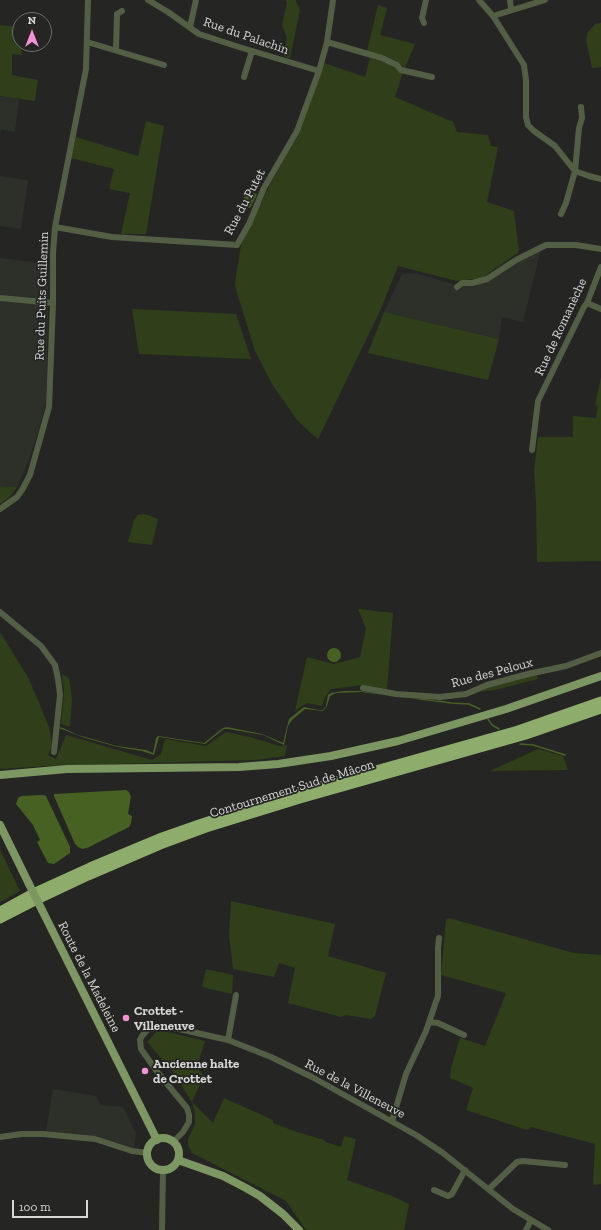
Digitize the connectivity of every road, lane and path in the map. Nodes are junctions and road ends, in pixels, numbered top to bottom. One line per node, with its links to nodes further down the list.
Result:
1 (88, 0): 14 (street, Rue du Puits Guillemin)
2 (148, 0): 13 (street, Rue du Palachin)
3 (196, 0): 13 (street)
4 (333, 0): 15 (street, Rue du Putet)
5 (426, 0): 12 (street)
6 (479, 0): 11 (street)
7 (510, 0): 9 (street)
8 (545, 0): 9 (street)
9 (511, 9): 11 (street)
10 (122, 11): 16 (street)
11 (493, 16): 23 (street)
12 (424, 23)
13 (190, 27): 17 (street, Rue du Palachin)
14 (87, 42): 16 (street); 26 (street, Rue du Puits Guillemin)
15 (327, 42): 19 (street, Rue du Putet); 21 (street)
16 (116, 50): 18 (street)
17 (252, 51): 19 (street, Rue du Palachin); 20 (street)
18 (164, 65)
19 (319, 71): 26 (street, Rue du Putet)
20 (244, 77)
21 (432, 77)
22 (581, 107): 23 (street)
23 (575, 171): 24 (street); 25 (street)
24 (601, 179)
25 (561, 214)
26 (55, 227): 31 (street, Rue du Puits Guillemin)
27 (601, 249): 29 (street)
28 (601, 267): 32 (street, Rue de Romanèche)
29 (457, 287)
30 (0, 298): 31 (street)
31 (53, 303): 35 (street, Rue du Puits Guillemin)
32 (587, 303): 33 (street); 34 (street, Rue de Romanèche)
33 (601, 309)
34 (532, 450)
35 (0, 509)
36 (0, 612): 42 (street)
37 (601, 653): 39 (street, Rue des Peloux)
38 (601, 676): 43 (main road)
39 (363, 688)
40 (601, 701): 45 (highway, Contournement Sud de Mâcon)
41 (601, 709): 46 (highway, Contournement Sud de Mâcon)
42 (54, 752)
43 (0, 775)
44 (0, 825): 54 (main road, Route de la Madeleine, bridge)
45 (0, 911)
46 (0, 919)
47 (440, 938): 49 (street)
48 (236, 995): 51 (street)
49 (430, 1022): 50 (street); 52 (street)
50 (464, 1036)
51 (228, 1040): 52 (street, Rue de la Villeneuve); 55 (street, Rue de la Villeneuve)
52 (392, 1121): 60 (street, Rue de la Villeneuve)
53 (0, 1137): 56 (street)
54 (157, 1140): 55 (main road); 56 (main road)
55 (173, 1142): 57 (main road)
56 (148, 1153): 59 (main road)
57 (178, 1160): 59 (main road); 64 (main road)
58 (565, 1165): 62 (street)
59 (163, 1170): 65 (street)
60 (465, 1170): 61 (street); 62 (street, Rue de la Villeneuve)
61 (434, 1190)
62 (489, 1190): 63 (street, Rue de la Villeneuve)
63 (531, 1220): 66 (street); 67 (street, Rue de la Villeneuve)
64 (296, 1227)
65 (162, 1230)
66 (526, 1230)
67 (548, 1230)

